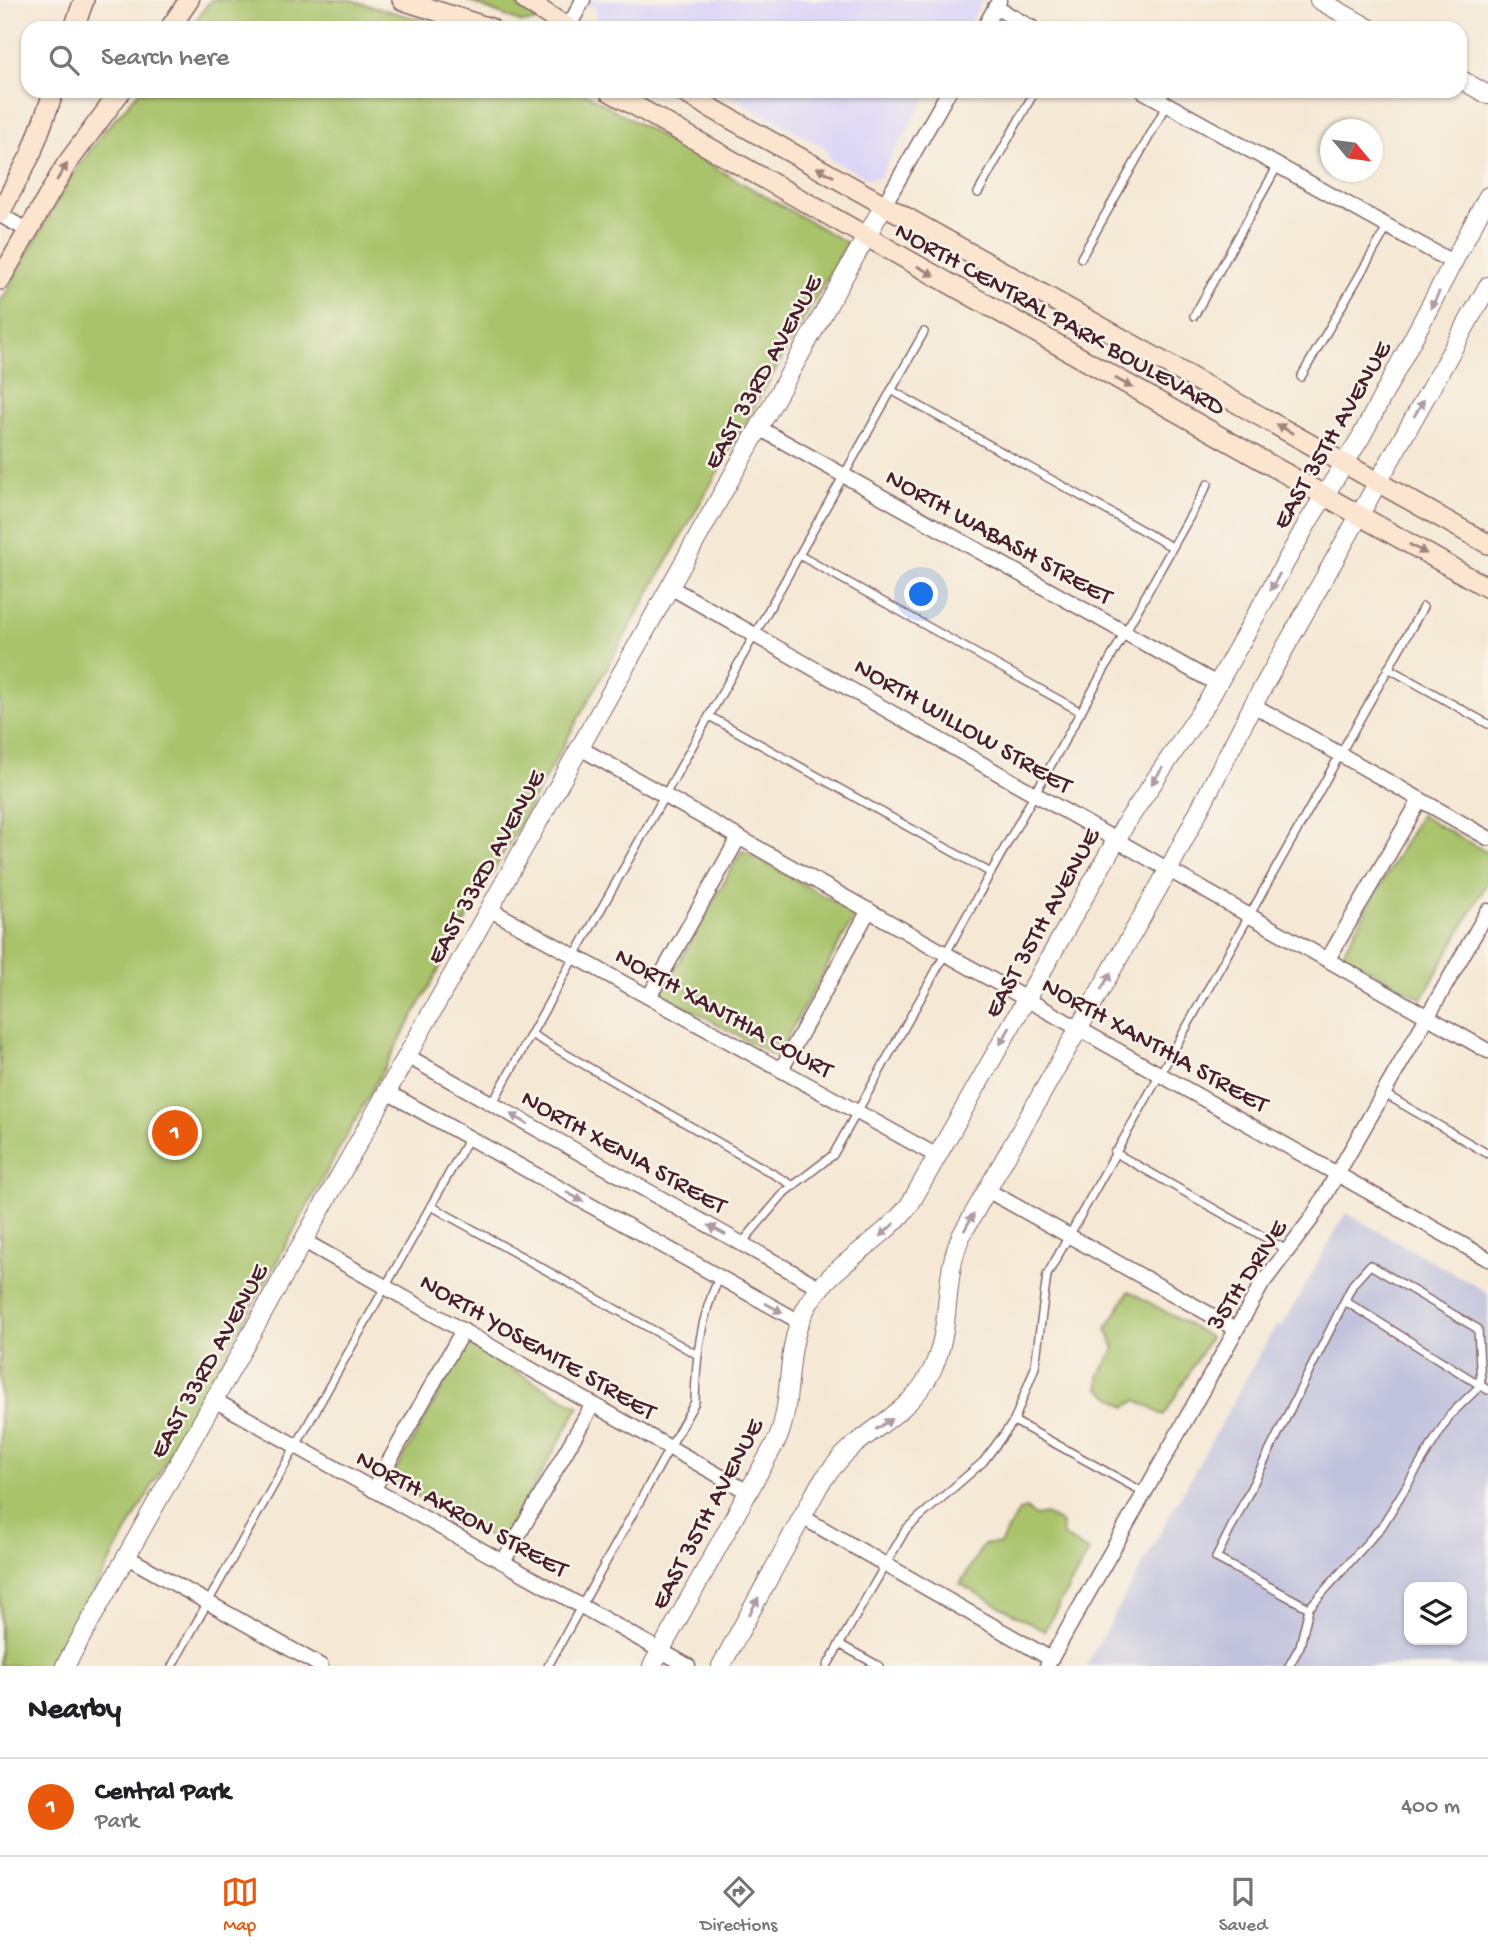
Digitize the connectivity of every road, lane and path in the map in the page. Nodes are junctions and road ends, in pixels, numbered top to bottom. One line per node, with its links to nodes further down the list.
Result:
1 (84, 0): 8 (main road)
2 (190, 0): 9 (main road)
3 (402, 0): 10 (main road)
4 (524, 0): 11 (main road)
5 (583, 0): 12 (street)
6 (1319, 0): 15 (street)
7 (997, 4): 13 (street); 14 (street)
8 (76, 21)
9 (175, 21)
10 (468, 21)
11 (557, 21)
12 (572, 21)
13 (988, 21)
14 (1022, 21)
15 (1356, 21)
16 (1467, 83): 17 (street)
17 (1488, 95)
18 (51, 98): 30 (main road)
19 (116, 98): 32 (main road, one-way to 19)
20 (621, 98): 33 (main road, NORTH CENTRAL PARK BOULEVARD)
21 (693, 98): 29 (main road, NORTH CENTRAL PARK BOULEVARD, one-way to 21)
22 (945, 98): 29 (street, EAST 33RD AVENUE)
23 (1031, 98): 27 (lane)
24 (1155, 98): 25 (street)
25 (1167, 105): 26 (street); 34 (lane)
26 (1276, 167): 31 (street); 38 (lane)
27 (978, 193)
28 (1488, 196): 35 (street, EAST 35TH AVENUE)
29 (884, 205): 33 (street, EAST 33RD AVENUE); 43 (main road, NORTH CENTRAL PARK BOULEVARD, one-way to 29)
30 (0, 214): 32 (street)
31 (1388, 226): 35 (street); 40 (lane)
32 (27, 230): 36 (main road)
33 (866, 237): 42 (street, EAST 33RD AVENUE); 47 (main road, NORTH CENTRAL PARK BOULEVARD, one-way to 47)
34 (1081, 258)
35 (1454, 263): 43 (street, EAST 35TH AVENUE, one-way to 43)
36 (0, 279)
37 (1488, 286): 45 (street, one-way to 37)
38 (1194, 316)
39 (924, 332): 41 (lane)
40 (1301, 377)
41 (891, 390): 44 (lane); 50 (lane)
42 (759, 428): 44 (street, NORTH WABASH STREET); 52 (street, EAST 33RD AVENUE)
43 (1345, 463): 45 (main road, NORTH CENTRAL PARK BOULEVARD); 47 (street, EAST 35TH AVENUE)
44 (843, 476): 51 (lane); 55 (street, NORTH WABASH STREET)
45 (1378, 481): 48 (street); 49 (main road, NORTH CENTRAL PARK BOULEVARD)
46 (1208, 484): 50 (lane)
47 (1324, 496): 48 (main road, NORTH CENTRAL PARK BOULEVARD); 58 (street, EAST 35TH AVENUE, one-way to 58)
48 (1359, 515): 53 (main road, NORTH CENTRAL PARK BOULEVARD, one-way to 53); 59 (street)
49 (1488, 544)
50 (1172, 547): 55 (lane)
51 (799, 555): 56 (lane); 60 (lane)
52 (670, 587): 56 (street, NORTH WILLOW STREET); 63 (street, EAST 33RD AVENUE)
53 (1488, 588)
54 (1423, 607): 57 (lane)
55 (1124, 633): 58 (street, NORTH WABASH STREET); 60 (lane)
56 (755, 634): 61 (lane); 65 (street, NORTH WILLOW STREET)
57 (1388, 668): 62 (lane); 64 (lane)
58 (1217, 684): 70 (street, EAST 35TH AVENUE, one-way to 70)
59 (1253, 705): 64 (street); 71 (street)
60 (1082, 712): 65 (lane)
61 (709, 716): 66 (lane); 72 (lane)
62 (1488, 724)
63 (580, 748): 66 (street, NORTH XANTHIA STREET); 73 (street, EAST 33RD AVENUE)
64 (1339, 754): 67 (street); 76 (lane)
65 (1036, 792): 70 (street, NORTH WILLOW STREET); 72 (lane)
66 (665, 795): 68 (street, NORTH XANTHIA STREET); 78 (lane)
67 (1420, 800): 69 (street); 79 (street)
68 (739, 837): 74 (street, NORTH XANTHIA STREET); 80 (street)
69 (1488, 838)
70 (1116, 840): 71 (street, NORTH WILLOW STREET); 81 (street, EAST 35TH AVENUE)
71 (1170, 869): 76 (street, NORTH WILLOW STREET); 83 (street, one-way to 71)
72 (991, 873): 77 (lane)
73 (489, 909): 78 (street, NORTH XANTHIA COURT); 86 (street, EAST 33RD AVENUE)
74 (869, 910): 77 (street, NORTH XANTHIA STREET); 87 (street)
75 (1488, 911): 82 (street, 35TH DRIVE)
76 (1249, 915): 79 (street, NORTH WILLOW STREET); 88 (lane)
77 (946, 954): 81 (street, NORTH XANTHIA STREET); 92 (lane)
78 (575, 956): 80 (street, NORTH XANTHIA COURT); 84 (lane)
79 (1328, 959): 82 (street, NORTH WILLOW STREET)
80 (649, 997): 87 (street, NORTH XANTHIA COURT)
81 (1027, 999): 83 (street, NORTH XANTHIA STREET); 96 (street, EAST 35TH AVENUE, one-way to 96)
82 (1427, 1017): 85 (street, NORTH WILLOW STREET); 90 (street, 35TH DRIVE)
83 (1079, 1028): 88 (street, NORTH XANTHIA STREET); 99 (street)
84 (531, 1034): 91 (lane); 98 (lane)
85 (1488, 1051)
86 (407, 1056): 89 (street, EAST 33RD AVENUE); 91 (street, NORTH XENIA STREET)
87 (781, 1070): 92 (street, NORTH XANTHIA COURT)
88 (1159, 1073): 94 (lane); 97 (street, NORTH XANTHIA STREET)
89 (387, 1092): 93 (street); 102 (street, EAST 33RD AVENUE)
90 (1383, 1093): 95 (lane); 97 (street, 35TH DRIVE)
91 (492, 1104): 103 (street, NORTH XENIA STREET, one-way to 91)
92 (858, 1113): 96 (street, NORTH XANTHIA COURT); 98 (lane)
93 (469, 1138): 100 (lane); 106 (street, one-way to 106)
94 (1114, 1152): 101 (lane); 104 (lane)
95 (1488, 1154)
96 (937, 1156): 108 (street, EAST 35TH AVENUE, one-way to 108)
97 (1337, 1174): 104 (street, 35TH DRIVE); 105 (street, NORTH XANTHIA STREET)
98 (794, 1186): 103 (lane)
99 (987, 1191): 101 (street); 123 (street, one-way to 99)
100 (431, 1206): 107 (lane); 113 (lane)
101 (1067, 1235): 111 (street); 117 (lane)
102 (304, 1241): 107 (street, NORTH YOSEMITE STREET); 115 (street, EAST 33RD AVENUE)
103 (741, 1244): 108 (street, NORTH XENIA STREET)
104 (1287, 1251): 111 (street, 35TH DRIVE)
105 (1488, 1259)
106 (719, 1278): 110 (street, one-way to 110); 113 (lane)
107 (386, 1287): 112 (street, NORTH YOSEMITE STREET); 118 (lane)
108 (819, 1287): 110 (street, EAST 35TH AVENUE)
109 (1345, 1301): 114 (lane); 114 (lane); 129 (lane)
110 (800, 1322): 121 (street, EAST 35TH AVENUE)
111 (1237, 1329): 122 (street, 35TH DRIVE)
112 (463, 1330): 116 (street, NORTH YOSEMITE STREET); 120 (street)
113 (696, 1354): 119 (lane)
114 (1485, 1388): 129 (lane)
115 (214, 1401): 118 (street, NORTH AKRON STREET); 124 (street, EAST 33RD AVENUE)
116 (593, 1404): 119 (street, NORTH YOSEMITE STREET); 125 (street)
117 (1014, 1421): 122 (lane); 126 (lane)
118 (296, 1446): 120 (street, NORTH AKRON STREET); 127 (lane)
119 (669, 1447): 121 (street, NORTH YOSEMITE STREET); 128 (lane)
120 (373, 1490): 125 (street, NORTH AKRON STREET)
121 (750, 1493): 131 (street, EAST 35TH AVENUE)
122 (1145, 1493): 132 (street, 35TH DRIVE)
123 (802, 1517): 126 (street); 138 (street, one-way to 123)
124 (127, 1557): 127 (street); 133 (street, EAST 33RD AVENUE)
125 (503, 1562): 128 (street, NORTH AKRON STREET)
126 (884, 1564): 130 (lane); 132 (street)
127 (208, 1603): 134 (lane); 135 (street)
128 (582, 1607): 131 (street, NORTH AKRON STREET); 136 (lane)
129 (1309, 1608): 141 (lane)
130 (839, 1644): 139 (lane); 140 (lane)
131 (657, 1658): 137 (street, NORTH AKRON STREET)
132 (1049, 1662)
133 (65, 1666)
134 (172, 1666)
135 (321, 1666)
136 (548, 1666)
137 (688, 1666)
138 (721, 1666)
139 (827, 1666)
140 (878, 1666)
141 (1289, 1666)

